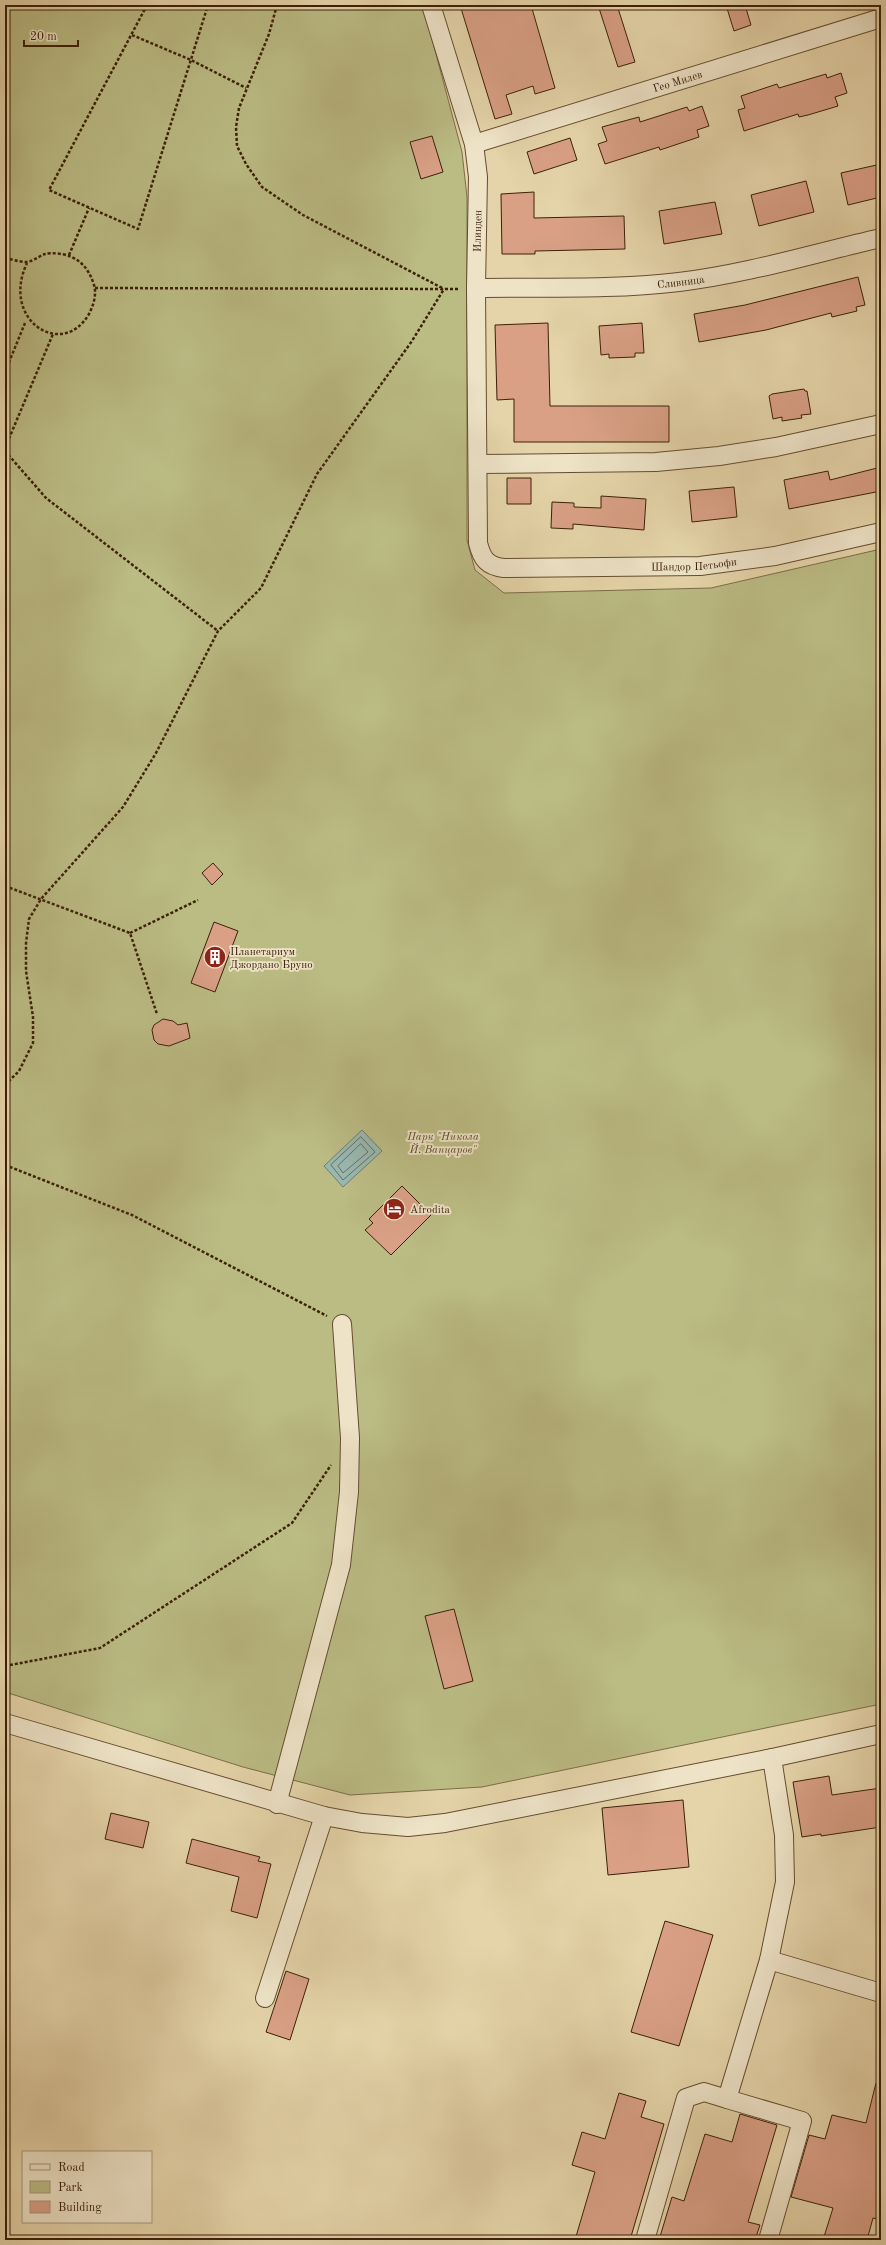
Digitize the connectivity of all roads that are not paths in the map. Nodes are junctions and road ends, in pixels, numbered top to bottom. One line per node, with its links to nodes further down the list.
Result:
1 (430, 5): 3 (street, Илинден)
2 (881, 18): 3 (street, Гео Милев)
3 (474, 144): 5 (street, Илинден)
4 (881, 238): 5 (street, Сливница)
5 (476, 288): 7 (street, Илинден)
6 (881, 424): 7 (street)
7 (478, 464): 9 (street, Илинден)
8 (881, 532): 9 (street, Шандор Петьофи)
9 (504, 568)
10 (342, 1324): 14 (street)
11 (5, 1723): 14 (street)
12 (881, 1734): 13 (street)
13 (772, 1758): 15 (street); 16 (street)
14 (277, 1804): 15 (street)
15 (324, 1816): 18 (street)
16 (770, 1960): 17 (street); 19 (street)
17 (881, 1994)
18 (265, 1998)
19 (727, 2099): 20 (street); 21 (street)
20 (645, 2240)
21 (768, 2240)

